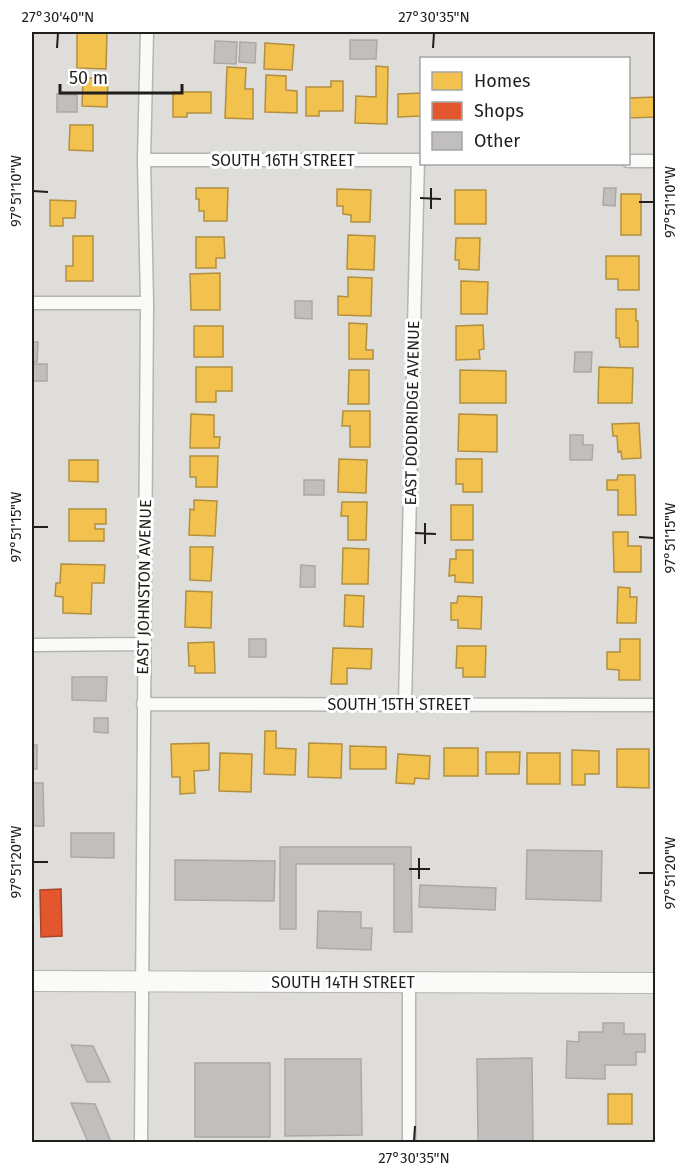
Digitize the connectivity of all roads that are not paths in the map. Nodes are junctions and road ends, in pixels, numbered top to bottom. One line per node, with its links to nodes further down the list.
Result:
1 (147, 32): 2 (street, EAST JOHNSTON AVENUE)
2 (144, 160): 3 (street, SOUTH 16TH STREET); 7 (street, EAST JOHNSTON AVENUE)
3 (420, 160): 10 (street, EAST DODDRIDGE AVENUE)
4 (630, 161): 5 (street)
5 (656, 161)
6 (32, 303): 7 (street)
7 (147, 303): 8 (street, EAST JOHNSTON AVENUE)
8 (143, 644): 9 (street); 11 (street, EAST JOHNSTON AVENUE)
9 (32, 645)
10 (405, 703): 11 (street, SOUTH 15TH STREET); 12 (street, SOUTH 15TH STREET)
11 (143, 704): 14 (street, EAST JOHNSTON AVENUE)
12 (656, 705)
13 (32, 981): 14 (main road, SOUTH 14TH STREET)
14 (142, 982): 15 (main road, SOUTH 14TH STREET); 17 (street, EAST JOHNSTON AVENUE)
15 (409, 982): 16 (main road, SOUTH 14TH STREET); 18 (street)
16 (656, 983)
17 (141, 1143)
18 (409, 1143)

